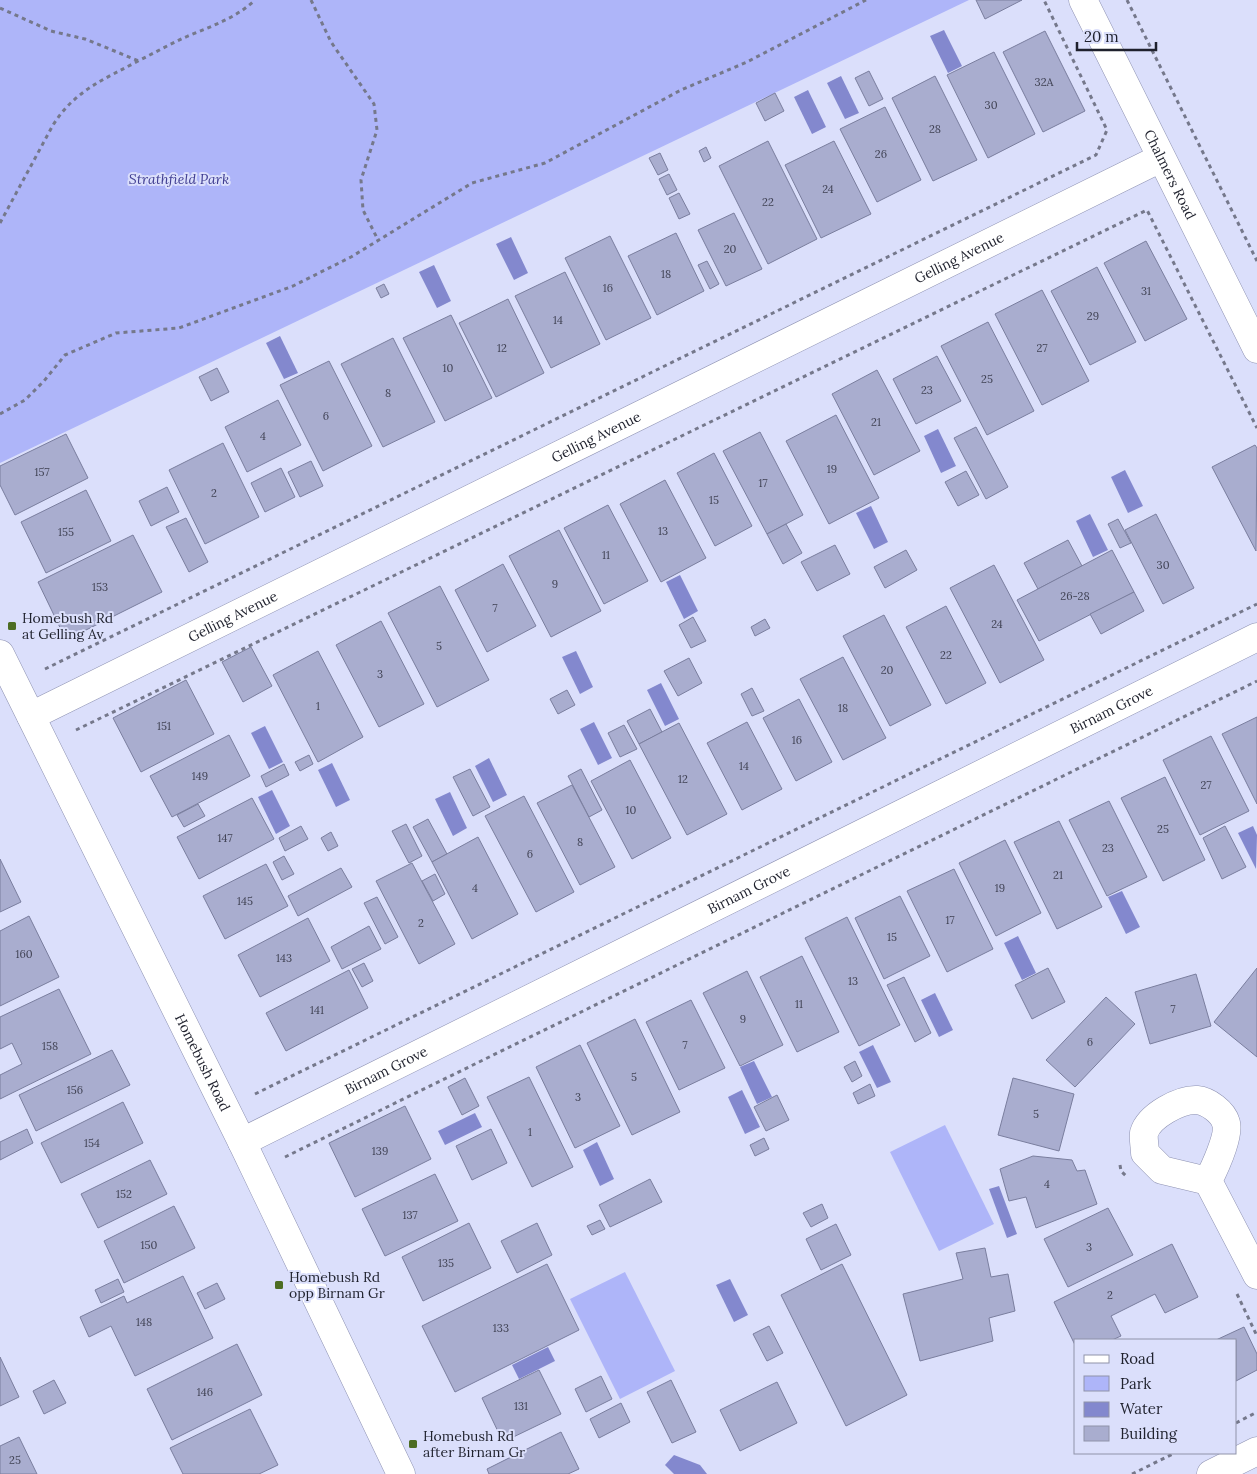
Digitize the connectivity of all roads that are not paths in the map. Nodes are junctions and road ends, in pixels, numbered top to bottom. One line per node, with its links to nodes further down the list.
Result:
1 (1083, 0): 2 (street, Chalmers Road)
2 (1161, 158): 3 (street, Chalmers Road); 6 (street, Gelling Avenue)
3 (1257, 348)
4 (1257, 637): 7 (street, Birnam Grove)
5 (0, 654): 6 (street, Homebush Road)
6 (31, 716): 7 (street, Homebush Road)
7 (242, 1142): 11 (street, Homebush Road)
8 (1208, 1181): 9 (street)
9 (1257, 1275)
10 (1257, 1451): 12 (street)
11 (401, 1474)
12 (1211, 1474)

